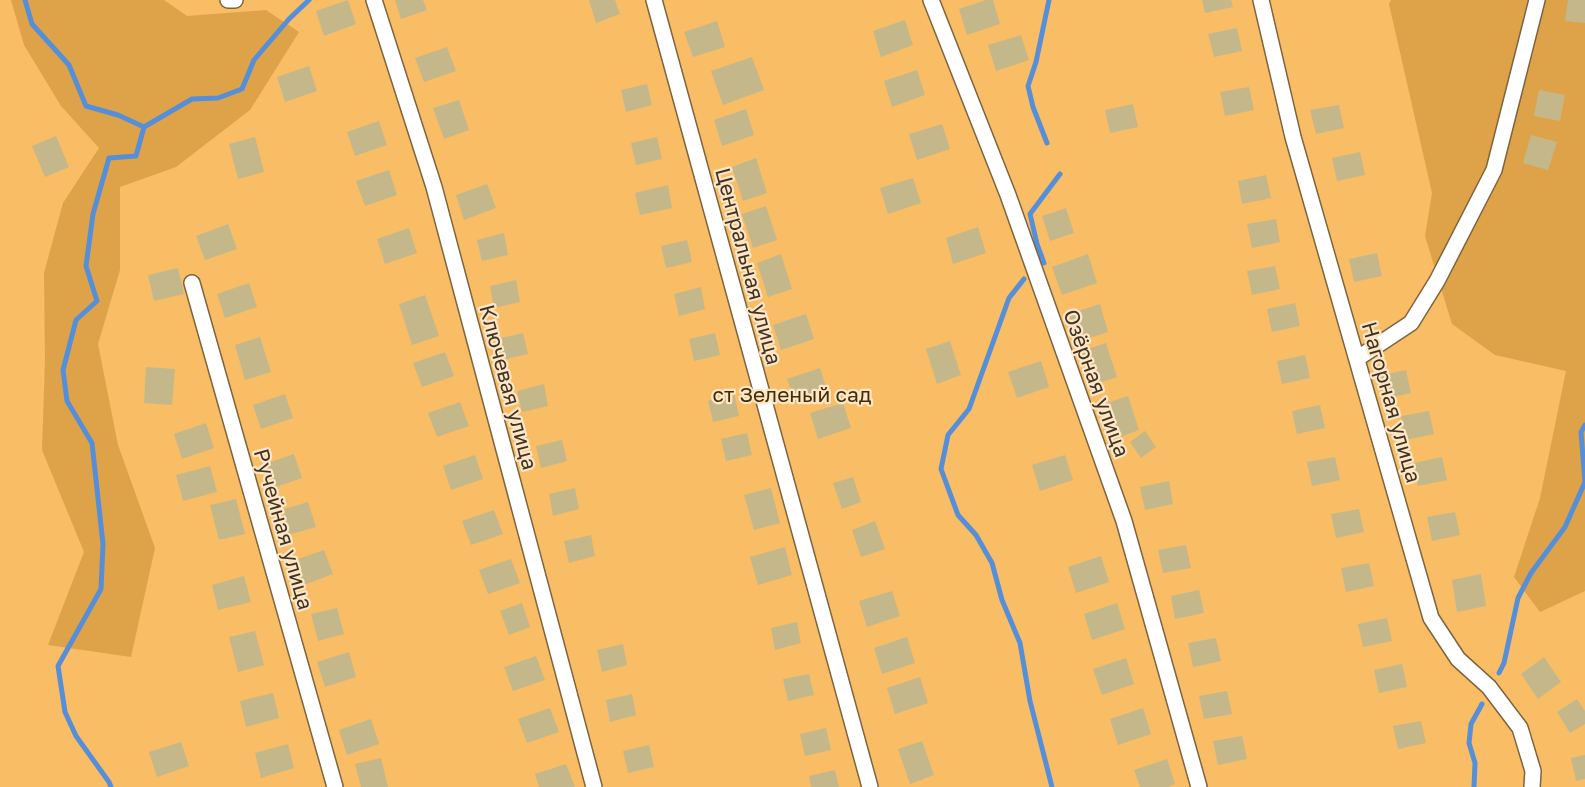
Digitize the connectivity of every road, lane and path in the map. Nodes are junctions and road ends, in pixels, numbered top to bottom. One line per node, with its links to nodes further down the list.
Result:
1 (228, 0): 2 (street)
2 (236, 0)
3 (374, 0): 11 (street, Ключевая улица)
4 (931, 0): 13 (street, Озёрная улица)
5 (1260, 0): 9 (street, Нагорная улица)
6 (1537, 0): 9 (street)
7 (656, 1): 12 (street, Центральная улица)
8 (192, 283): 10 (street, Ручейная улица)
9 (1358, 358): 14 (street, Нагорная улица)
10 (335, 787)
11 (594, 787)
12 (870, 787)
13 (1199, 787)
14 (1532, 787)

